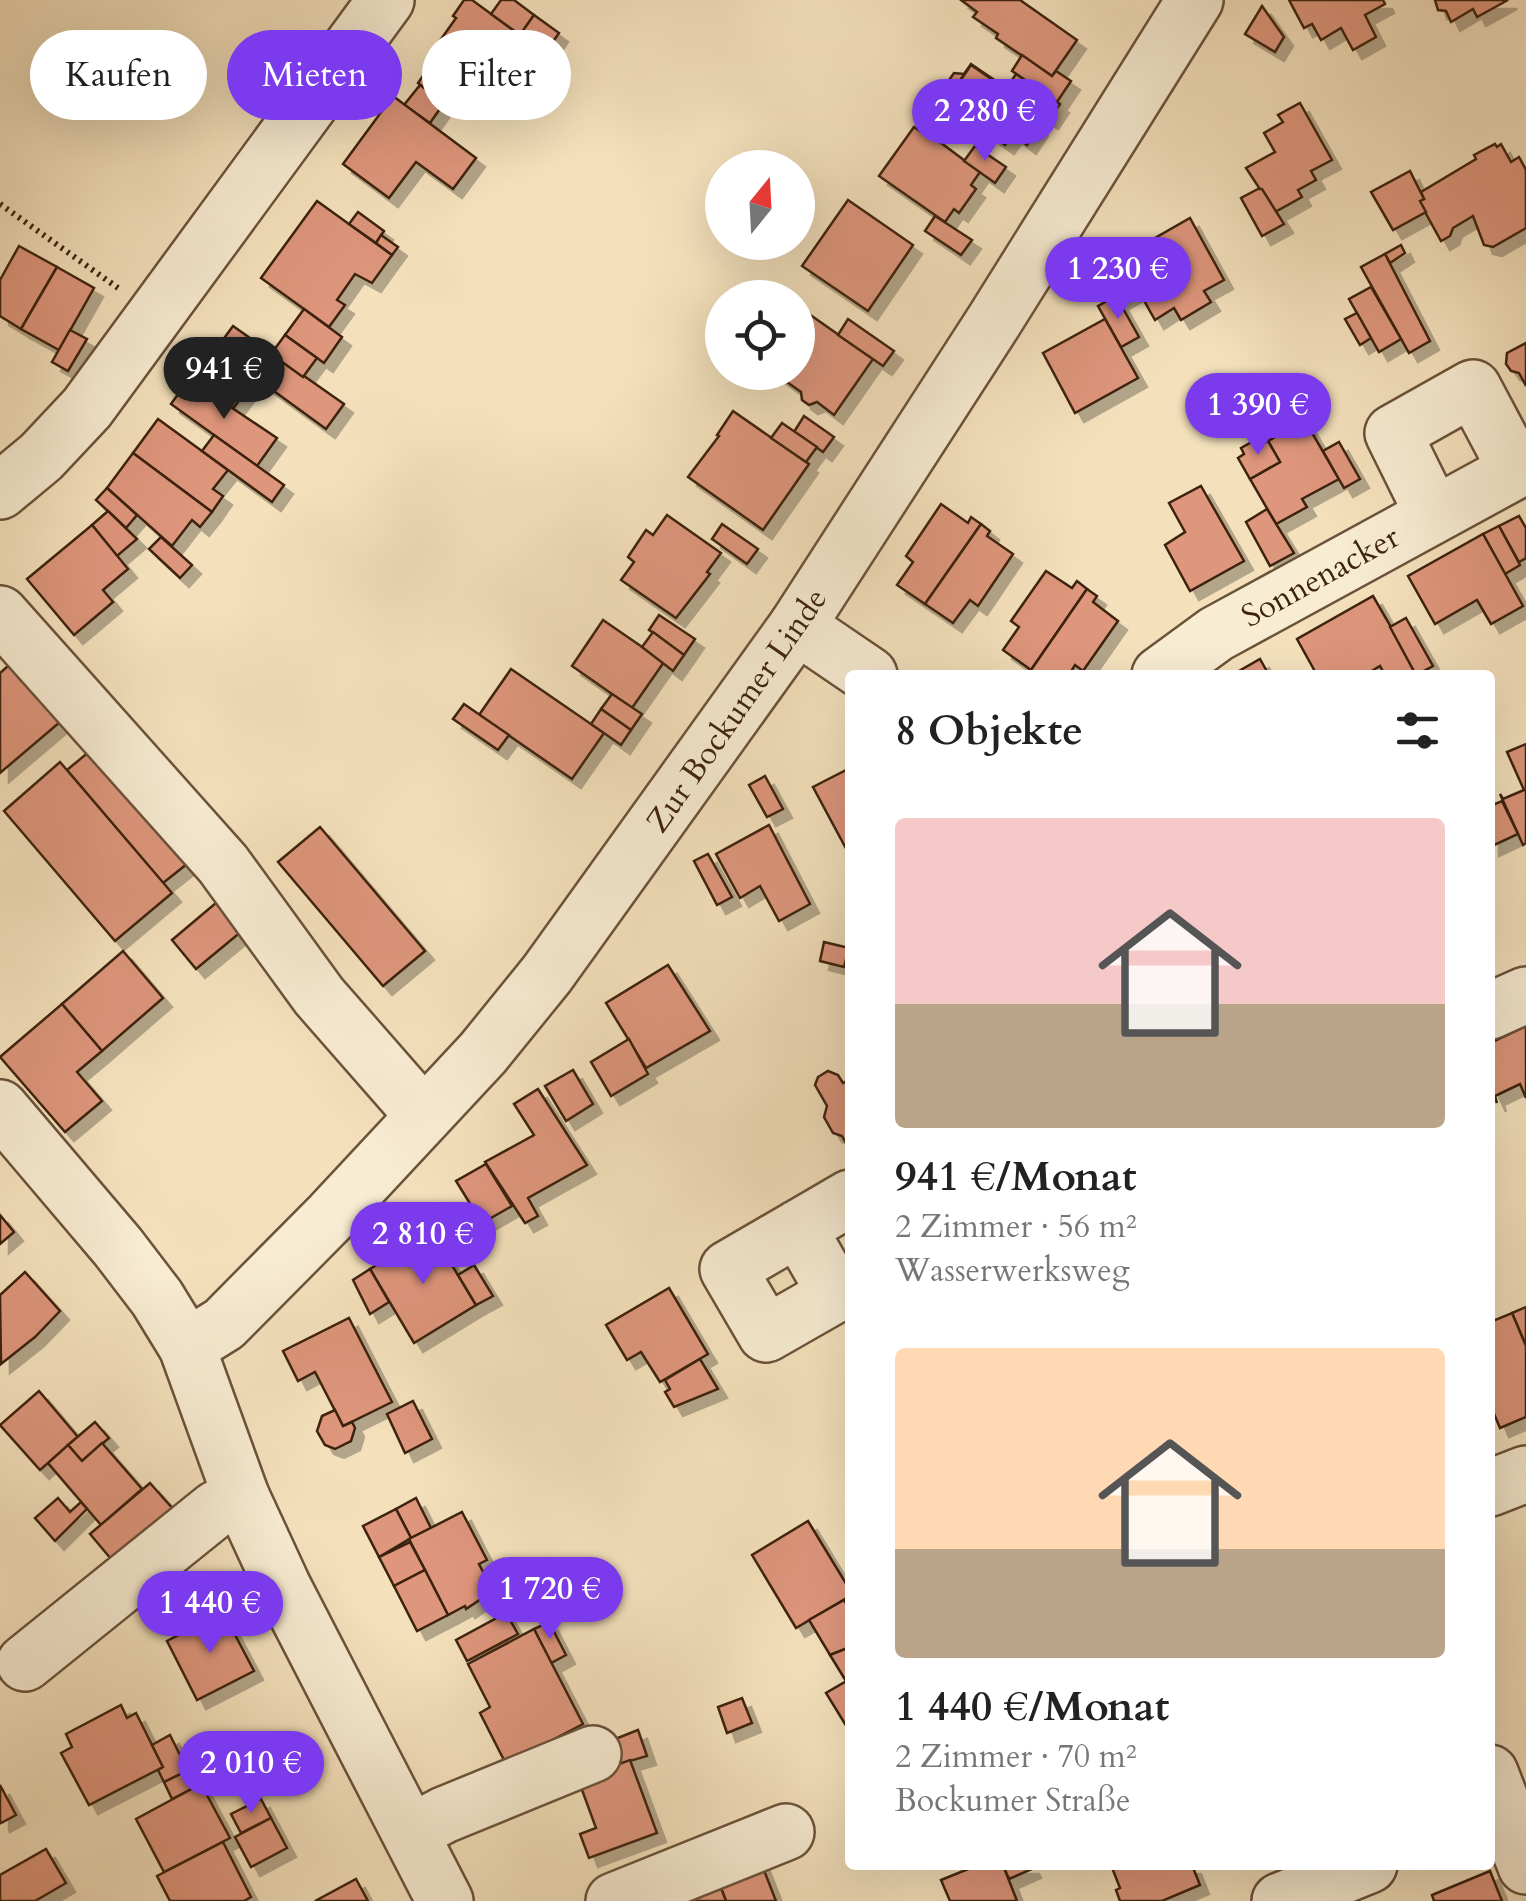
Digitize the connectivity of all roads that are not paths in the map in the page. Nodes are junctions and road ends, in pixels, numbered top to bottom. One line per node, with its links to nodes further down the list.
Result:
1 (386, 0): 3 (street)
2 (1195, 0): 8 (street, Zur Bockumer Linde)
3 (21, 445): 5 (street)
4 (1521, 467): 6 (street, Sonnenacker); 6 (street, Sonnenacker)
5 (0, 492)
6 (1433, 514): 10 (street, Sonnenacker)
7 (0, 614): 14 (street)
8 (797, 626): 9 (street); 14 (street, Zur Bockumer Linde)
9 (862, 670)
10 (1167, 670)
11 (1526, 995): 12 (street)
12 (1495, 1009)
13 (0, 1108): 17 (street)
14 (424, 1116): 17 (street, Zur Bockumer Linde)
15 (845, 1201): 16 (street)
16 (798, 1228)
17 (187, 1346): 20 (street)
18 (1526, 1474): 19 (street)
19 (1495, 1486)
20 (242, 1496): 21 (street); 24 (street)
21 (25, 1663)
22 (594, 1754): 24 (street)
23 (1495, 1799): 26 (street)
24 (412, 1832): 28 (street)
25 (786, 1832): 29 (street)
26 (1526, 1866)
27 (1356, 1870): 30 (street)
28 (445, 1901)
29 (614, 1901)
30 (1280, 1901)

